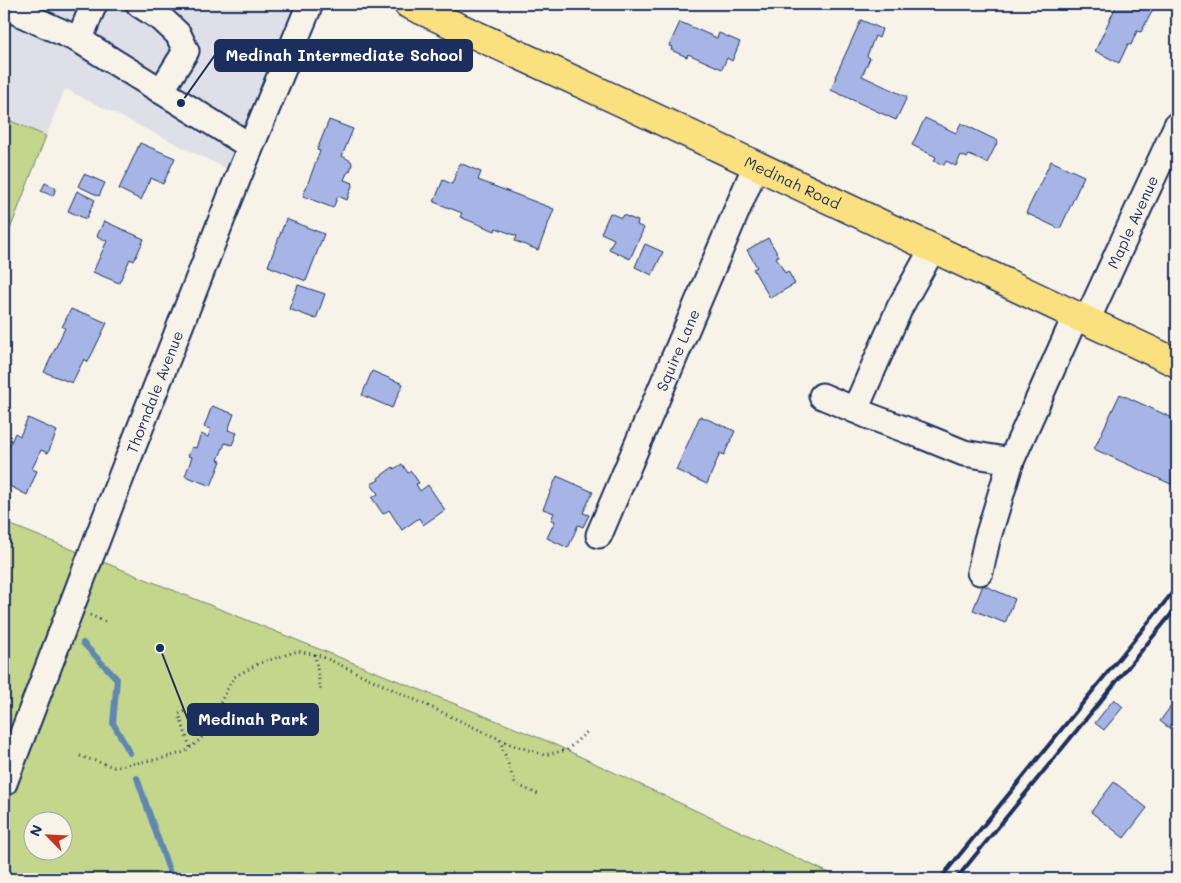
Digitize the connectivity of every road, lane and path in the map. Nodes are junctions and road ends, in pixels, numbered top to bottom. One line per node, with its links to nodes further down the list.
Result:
1 (94, 4): 6 (street)
2 (139, 4): 7 (street)
3 (310, 4): 9 (street, Thorndale Avenue)
4 (408, 4): 10 (main road, Medinah Road)
5 (4, 6): 6 (street)
6 (79, 40): 7 (street)
7 (161, 91): 9 (street)
8 (1177, 125): 12 (street, Maple Avenue)
9 (250, 146): 26 (street, Thorndale Avenue)
10 (756, 165): 11 (main road, Medinah Road); 17 (street, Squire Lane)
11 (933, 248): 12 (main road, Medinah Road); 15 (street)
12 (1082, 318): 13 (main road, Medinah Road); 16 (street, Maple Avenue)
13 (1177, 363)
14 (822, 396): 15 (street)
15 (854, 410): 16 (street)
16 (1011, 461): 18 (street, Maple Avenue)
17 (599, 535)
18 (980, 572)
19 (315, 654): 20 (path); 21 (path); 23 (path)
20 (321, 693)
21 (212, 719): 24 (path); 24 (path)
22 (589, 730): 23 (path)
23 (500, 739): 27 (path)
24 (190, 748): 25 (path)
25 (80, 756)
26 (4, 783)
27 (538, 794)

